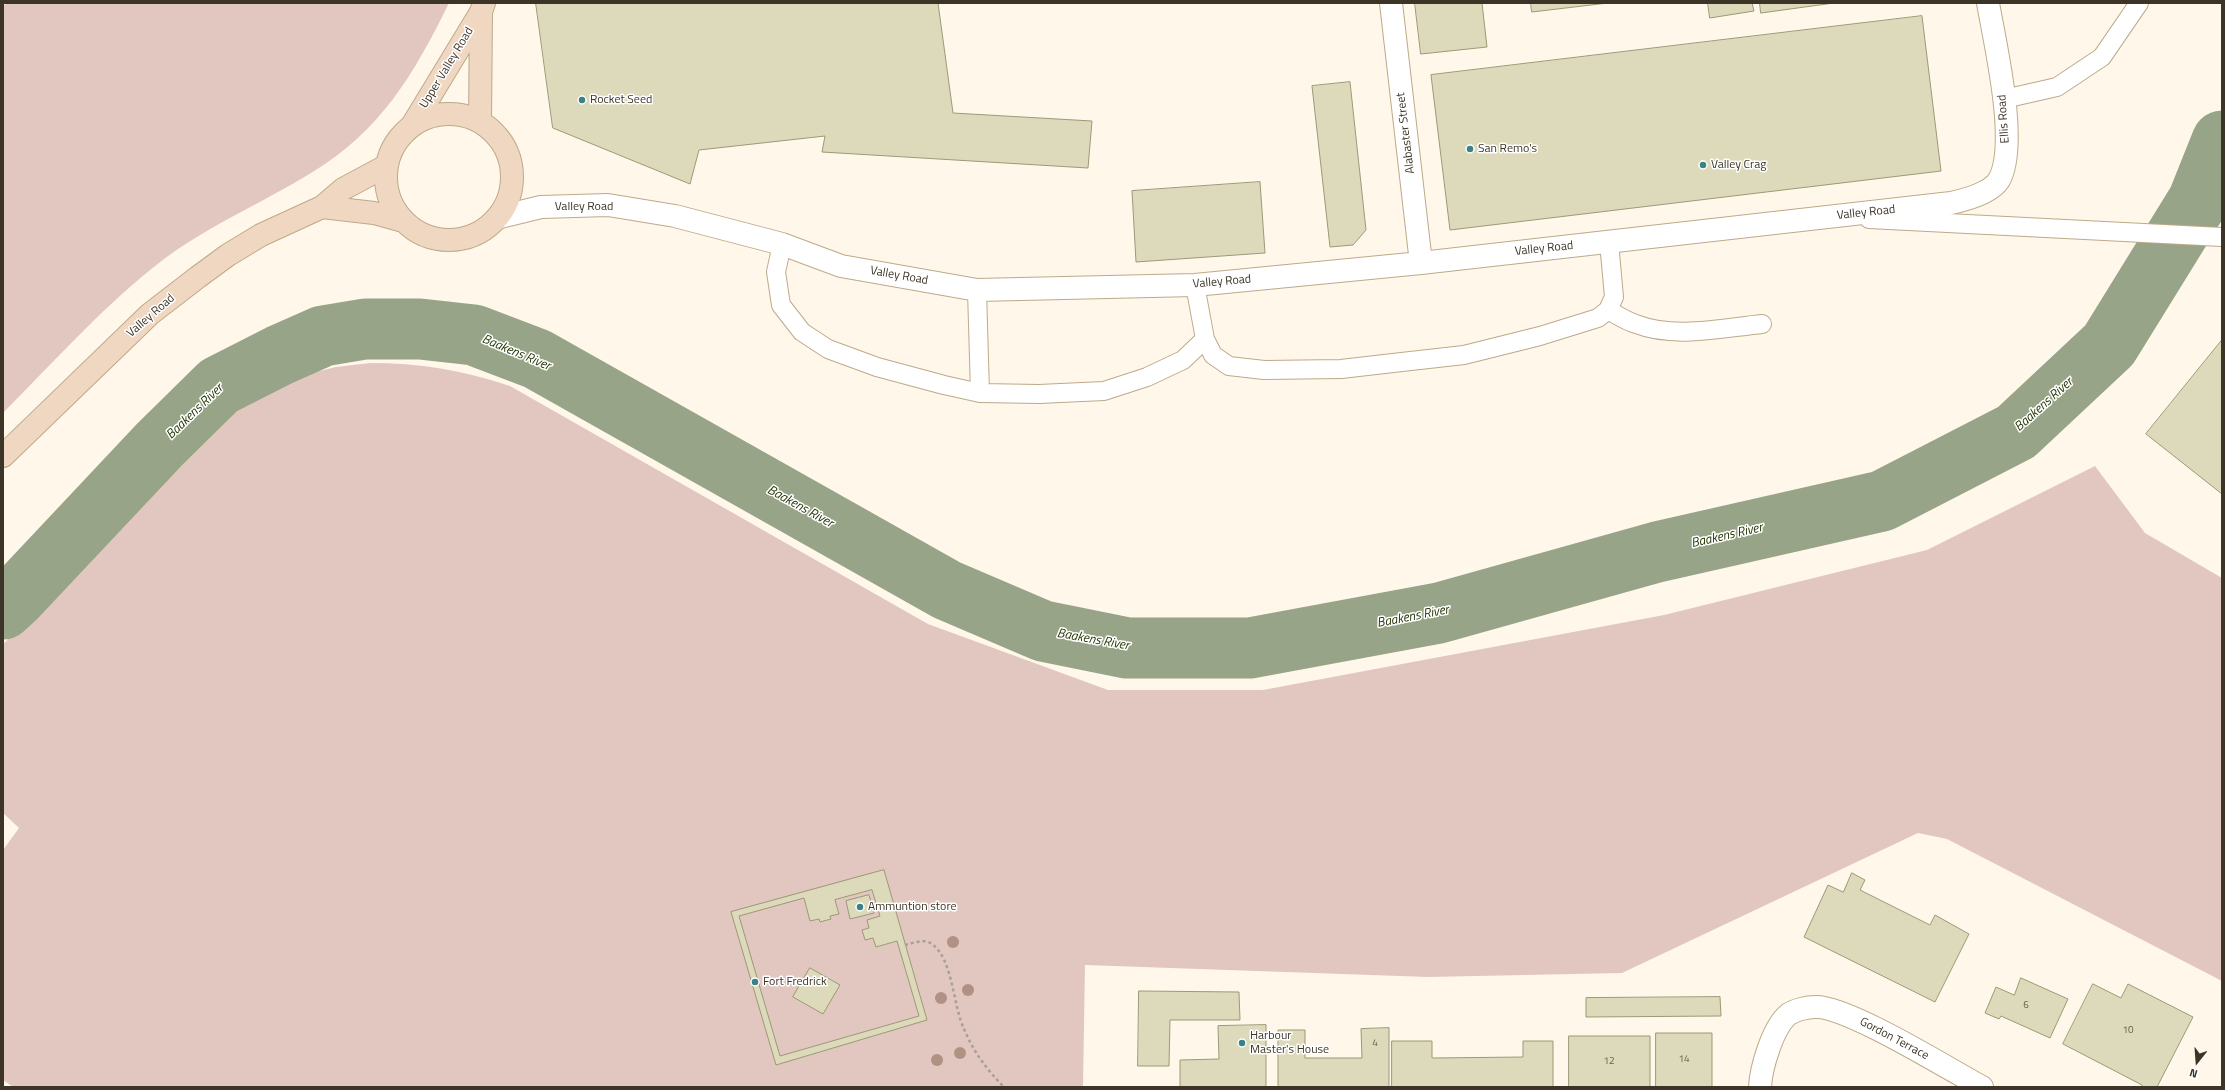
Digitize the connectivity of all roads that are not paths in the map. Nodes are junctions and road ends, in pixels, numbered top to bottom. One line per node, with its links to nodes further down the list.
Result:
1 (1391, 3): 17 (street, Alabaster Street)
2 (1988, 3): 5 (street, Ellis Road)
3 (2139, 3): 5 (lane)
4 (482, 7): 6 (street, Upper Valley Road); 7 (street, Upper Valley Road)
5 (2004, 99): 9 (street, Ellis Road)
6 (480, 121): 7 (street); 11 (street)
7 (413, 124): 8 (street)
8 (386, 166): 10 (street, Valley Road); 13 (street)
9 (1951, 203): 12 (street, Valley Road)
10 (322, 207): 13 (street); 24 (street, Valley Road)
11 (500, 216): 13 (street); 16 (street, Valley Road)
12 (1827, 217): 14 (lane); 15 (street, Valley Road)
13 (403, 221)
14 (2222, 237)
15 (1608, 242): 17 (street, Valley Road); 20 (lane)
16 (782, 244): 19 (street, Valley Road); 23 (lane)
17 (1421, 263): 18 (street, Valley Road)
18 (1195, 285): 19 (street, Valley Road); 22 (lane)
19 (977, 290): 23 (lane)
20 (1608, 310): 21 (lane); 22 (lane)
21 (1762, 324)
22 (1204, 339): 23 (lane)
23 (980, 393)
24 (3, 456)
25 (1760, 1087): 26 (street, Gordon Terrace)
26 (1982, 1087)

